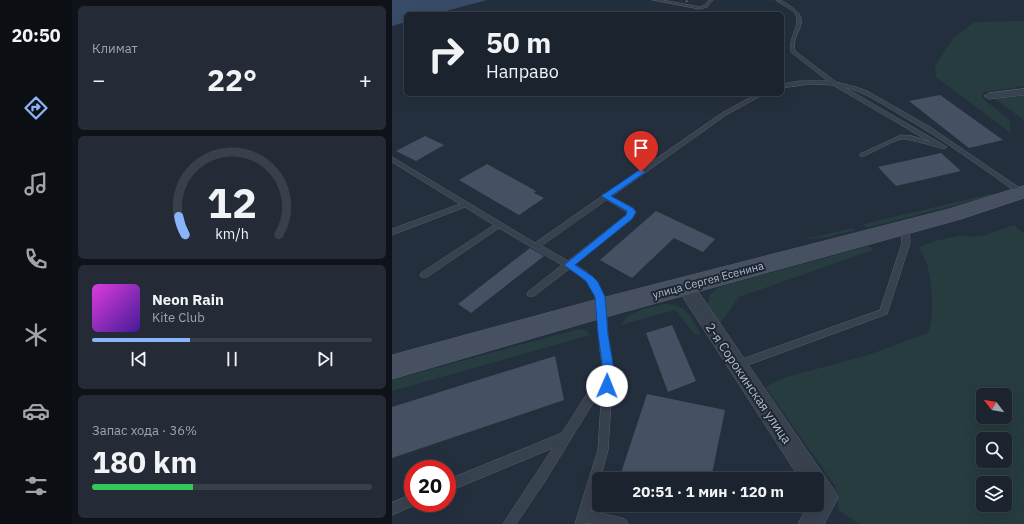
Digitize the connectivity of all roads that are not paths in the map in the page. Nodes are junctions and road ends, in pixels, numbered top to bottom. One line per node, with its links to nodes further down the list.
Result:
1 (655, 0): 5 (lane)
2 (680, 0): 5 (lane)
3 (711, 0): 5 (lane)
4 (778, 0): 6 (lane)
5 (676, 4)
6 (835, 84): 7 (lane); 11 (lane); 12 (lane)
7 (784, 86)
8 (1024, 92): 10 (street)
9 (757, 96): 16 (lane)
10 (989, 96)
11 (944, 147): 12 (lane); 13 (lane)
12 (954, 147): 15 (lane)
13 (862, 155)
14 (392, 159): 17 (lane)
15 (1023, 193): 19 (street, улица Сергея Есенина)
16 (605, 196): 21 (lane); 22 (lane)
17 (466, 204): 18 (lane); 20 (lane)
18 (499, 224): 21 (lane); 23 (lane)
19 (905, 227): 24 (street, улица Сергея Есенина); 27 (lane)
20 (392, 232)
21 (536, 246): 22 (lane)
22 (568, 265): 25 (lane); 26 (lane)
23 (424, 275)
24 (685, 286): 26 (street, улица Сергея Есенина); 27 (street, 2-я Сорокинская улица)
25 (531, 294)
26 (602, 308): 28 (street, улица Сергея Есенина); 29 (lane)
27 (737, 365): 31 (street, 2-я Сорокинская улица)
28 (392, 366)
29 (608, 370): 30 (lane); 36 (lane)
30 (566, 437): 32 (lane); 37 (lane)
31 (809, 472)
32 (456, 482)
33 (404, 504): 34 (lane)
34 (392, 509)
35 (817, 512): 39 (street)
36 (582, 520): 38 (lane)
37 (509, 524)
38 (622, 524)
39 (810, 524)

